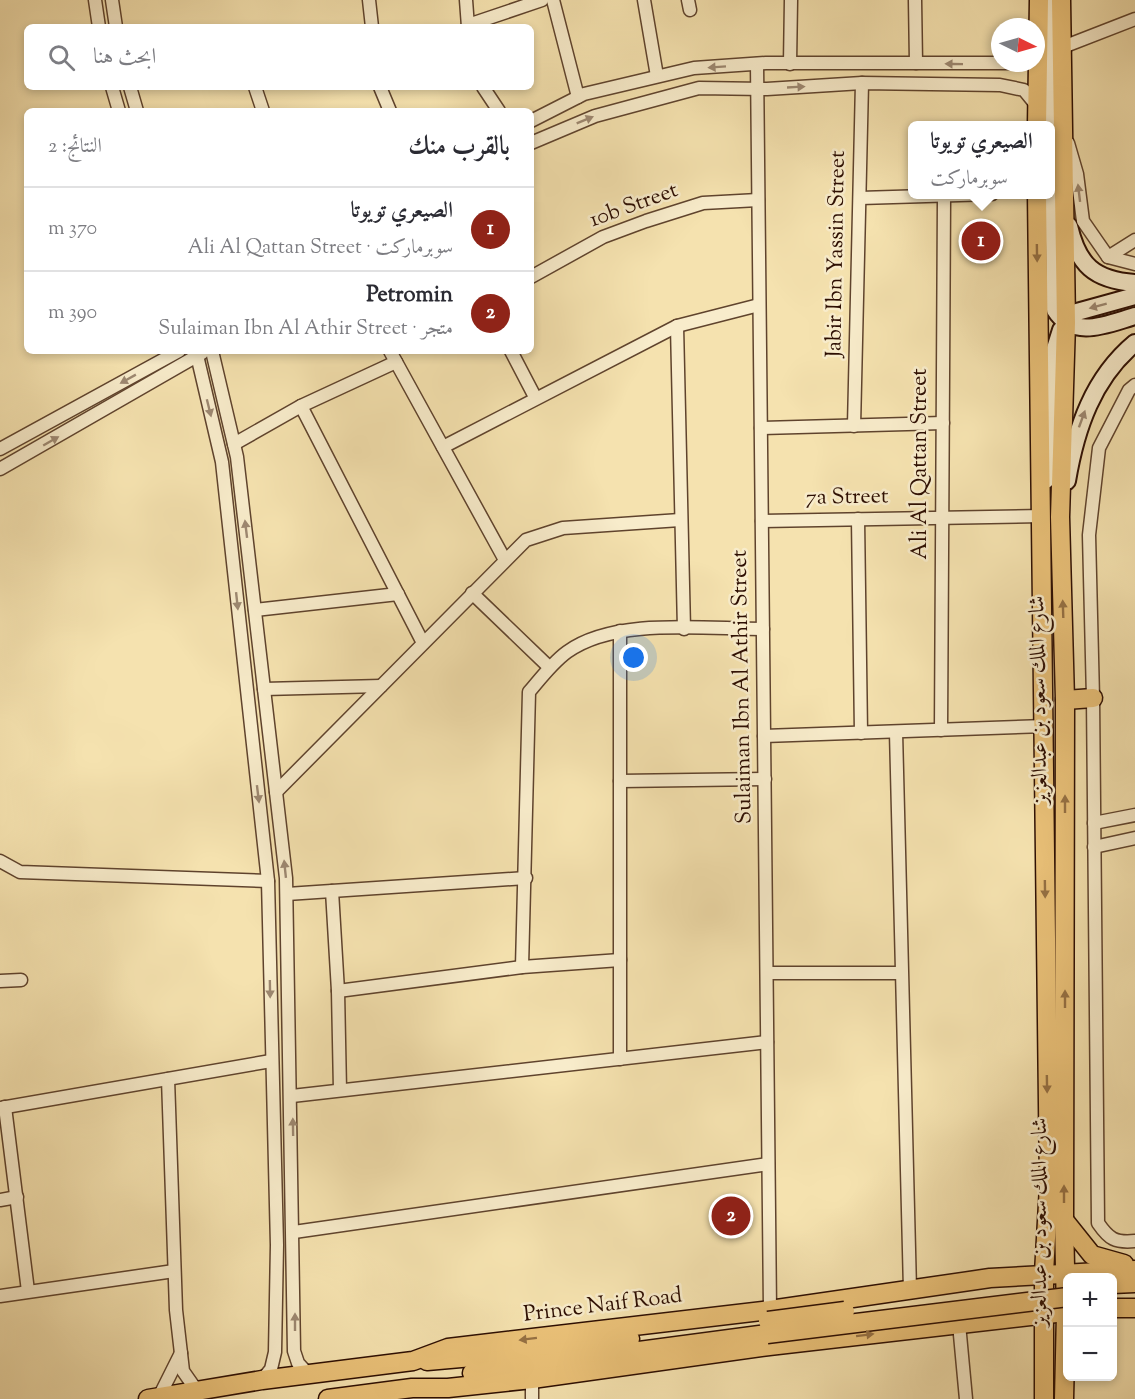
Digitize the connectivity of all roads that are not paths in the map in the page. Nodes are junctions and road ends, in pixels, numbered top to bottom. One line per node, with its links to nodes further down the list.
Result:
1 (95, 0): 14 (street)
2 (112, 0): 15 (street)
3 (369, 0): 16 (street)
4 (466, 0): 17 (street)
5 (542, 0): 18 (street)
6 (553, 0): 35 (street)
7 (644, 0): 26 (street)
8 (791, 0): 22 (street)
9 (915, 0): 20 (street)
10 (1061, 0): 19 (main road, شارع الملك سعود بن عبدالعزيز)
11 (1040, 1): 12 (main road); 44 (main road)
12 (1038, 18)
13 (1135, 21): 19 (street)
14 (99, 24)
15 (116, 24)
16 (372, 24)
17 (468, 24)
18 (474, 24)
19 (1063, 47): 45 (main road, شارع الملك سعود بن عبدالعزيز)
20 (916, 63): 22 (street); 23 (street, one-way to 20)
21 (757, 64): 22 (street); 26 (street, one-way to 26); 29 (street, Sulaiman Ibn Al Athir Street)
22 (790, 64)
23 (991, 64)
24 (1007, 72): 28 (street)
25 (1036, 72): 36 (main road)
26 (657, 76): 35 (street)
27 (862, 83): 28 (street); 29 (street, one-way to 27); 47 (street, Jabir Ibn Yassin Street)
28 (1000, 85): 36 (street)
29 (757, 88): 46 (street, one-way to 29); 52 (street, Sulaiman Ibn Al Athir Street)
30 (113, 90): 37 (street)
31 (131, 90): 38 (street)
32 (256, 90): 39 (street)
33 (381, 90): 40 (street)
34 (485, 90): 41 (street)
35 (578, 97): 42 (street)
36 (1036, 106): 43 (main road)
37 (118, 108)
38 (136, 108)
39 (261, 108)
40 (389, 108)
41 (497, 108)
42 (534, 119)
43 (1037, 121)
44 (1052, 121)
45 (1064, 129): 53 (main road, شارع الملك سعود بن عبدالعزيز); 55 (street, one-way to 45)
46 (534, 142)
47 (860, 198): 48 (street); 75 (street, Jabir Ibn Yassin Street)
48 (908, 198)
49 (944, 199): 74 (street, Ali Al Qattan Street)
50 (1037, 199): 81 (main road, شارع الملك سعود بن عبدالعزيز, one-way to 81)
51 (1053, 199): 62 (main road)
52 (758, 200): 57 (street, 10b Street); 60 (street, Sulaiman Ibn Al Athir Street)
53 (1065, 212): 58 (main road); 62 (main road, شارع الملك سعود بن عبدالعزيز)
54 (1135, 240): 55 (street)
55 (1108, 257): 56 (street)
56 (1135, 264)
57 (534, 275)
58 (1135, 283)
59 (1135, 296): 62 (main road, one-way to 62)
60 (759, 305): 63 (street); 76 (street, Sulaiman Ibn Al Athir Street)
61 (1135, 316): 62 (main road)
62 (1066, 323): 81 (main road); 82 (main road, شارع الملك سعود بن عبدالعزيز)
63 (677, 326): 72 (street); 85 (street)
64 (1135, 343): 82 (main road, one-way to 64)
65 (174, 354): 79 (street, one-way to 79)
66 (197, 354): 80 (street, one-way to 66)
67 (199, 354): 114 (street, one-way to 114)
68 (213, 354): 77 (street)
69 (513, 354): 72 (street)
70 (393, 356): 73 (street); 78 (street)
71 (1135, 385): 98 (street)
72 (535, 397): 78 (street)
73 (301, 406): 77 (street); 88 (street)
74 (943, 423): 75 (street); 83 (street, Ali Al Qattan Street)
75 (854, 426): 76 (street)
76 (761, 429): 86 (street, Sulaiman Ibn Al Athir Street)
77 (234, 444): 90 (street, one-way to 77)
78 (443, 447): 87 (street)
79 (0, 449)
80 (0, 469)
81 (1042, 516): 83 (street, 7a Street); 100 (main road, شارع الملك سعود بن عبدالعزيز)
82 (1060, 517): 99 (main road, شارع الملك سعود بن عبدالعزيز, one-way to 82)
83 (942, 518): 84 (street, 7a Street); 101 (street, Ali Al Qattan Street)
84 (858, 519): 86 (street, 7a Street); 103 (street)
85 (680, 520): 87 (street); 91 (street)
86 (762, 521): 92 (street, Sulaiman Ibn Al Athir Street)
87 (505, 560): 89 (street)
88 (398, 594): 90 (street); 94 (street)
89 (472, 594): 94 (street); 95 (street)
90 (255, 610): 97 (street)
91 (684, 628): 92 (street); 93 (street)
92 (763, 629): 104 (street, Sulaiman Ibn Al Athir Street)
93 (620, 631): 95 (street); 106 (street)
94 (423, 643): 96 (street)
95 (549, 667): 113 (street)
96 (381, 686): 97 (street); 107 (street)
97 (264, 689): 107 (street)
98 (1093, 698): 99 (main road); 109 (street)
99 (1065, 700): 135 (main road, شارع الملك سعود بن عبدالعزيز, one-way to 99)
100 (1045, 726): 101 (street); 132 (main road, شارع الملك سعود بن عبدالعزيز, one-way to 132)
101 (941, 730): 102 (street)
102 (896, 732): 103 (street); 120 (street)
103 (861, 733): 104 (street)
104 (764, 736): 105 (street, Sulaiman Ibn Al Athir Street)
105 (765, 779): 106 (street); 119 (street, Sulaiman Ibn Al Athir Street)
106 (620, 781): 117 (street)
107 (276, 792): 116 (street, one-way to 107)
108 (1135, 815): 109 (street)
109 (1094, 824): 111 (street)
110 (1135, 838): 111 (street)
111 (1094, 847): 137 (street)
112 (0, 861): 114 (street)
113 (526, 878): 115 (street); 118 (street)
114 (268, 881): 126 (street, one-way to 126)
115 (332, 891): 116 (street); 123 (street)
116 (287, 894): 129 (street)
117 (620, 960): 118 (street); 125 (street)
118 (522, 967): 123 (street)
119 (767, 973): 120 (street); 124 (street, Sulaiman Ibn Al Athir Street)
120 (901, 973): 150 (street)
121 (21, 980): 122 (street)
122 (0, 981)
123 (338, 991): 128 (street)
124 (767, 1042): 125 (street); 131 (street, Sulaiman Ibn Al Athir Street)
125 (620, 1059): 128 (street)
126 (271, 1061): 127 (street); 138 (street)
127 (168, 1079): 130 (street); 141 (street)
128 (340, 1090): 129 (street)
129 (292, 1096): 136 (street, one-way to 129)
130 (2, 1108): 133 (street)
131 (768, 1164): 136 (street); 159 (street, Sulaiman Ibn Al Athir Street)
132 (1049, 1186): 142 (main road, شارع الملك سعود بن عبدالعزيز); 145 (main road)
133 (17, 1197): 134 (street); 151 (street)
134 (0, 1200)
135 (1064, 1220): 140 (main road); 143 (main road, شارع الملك سعود بن عبدالعزيز)
136 (294, 1232): 139 (street)
137 (1135, 1241)
138 (277, 1245): 139 (street); 165 (street)
139 (292, 1265): 162 (street, one-way to 139)
140 (1135, 1268): 144 (main road)
141 (174, 1271): 151 (street); 161 (street)
142 (1044, 1273): 145 (main road); 146 (main road); 157 (main road, شارع الملك سعود بن عبدالعزيز)
143 (1066, 1273)
144 (1106, 1273)
145 (990, 1278): 150 (main road)
146 (1063, 1279)
147 (1063, 1280): 159 (main road, bridge)
148 (1135, 1283): 149 (main road)
149 (1117, 1284)
150 (910, 1290): 159 (main road)
151 (28, 1291): 153 (street)
152 (1135, 1294): 154 (main road)
153 (0, 1296)
154 (1119, 1306)
155 (1063, 1307): 159 (main road, bridge)
156 (1063, 1308): 157 (main road)
157 (1044, 1313): 158 (main road); 163 (main road, شارع الملك سعود بن عبدالعزيز)
158 (996, 1318): 160 (main road); 163 (main road)
159 (768, 1322): 162 (main road, one-way to 162); 167 (main road)
160 (959, 1324): 164 (main road, one-way to 160); 172 (street)
161 (181, 1353): 168 (street); 169 (street)
162 (309, 1375): 165 (main road)
163 (1044, 1375): 173 (main road, شارع الملك سعود بن عبدالعزيز)
164 (532, 1379): 167 (main road); 171 (street)
165 (262, 1380): 168 (main road)
166 (1065, 1381): 174 (main road, شارع الملك سعود بن عبدالعزيز)
167 (412, 1388): 170 (main road)
168 (198, 1391): 169 (main road)
169 (153, 1398)
170 (328, 1399)
171 (532, 1399)
172 (966, 1399)
173 (1044, 1399)
174 (1064, 1399)

